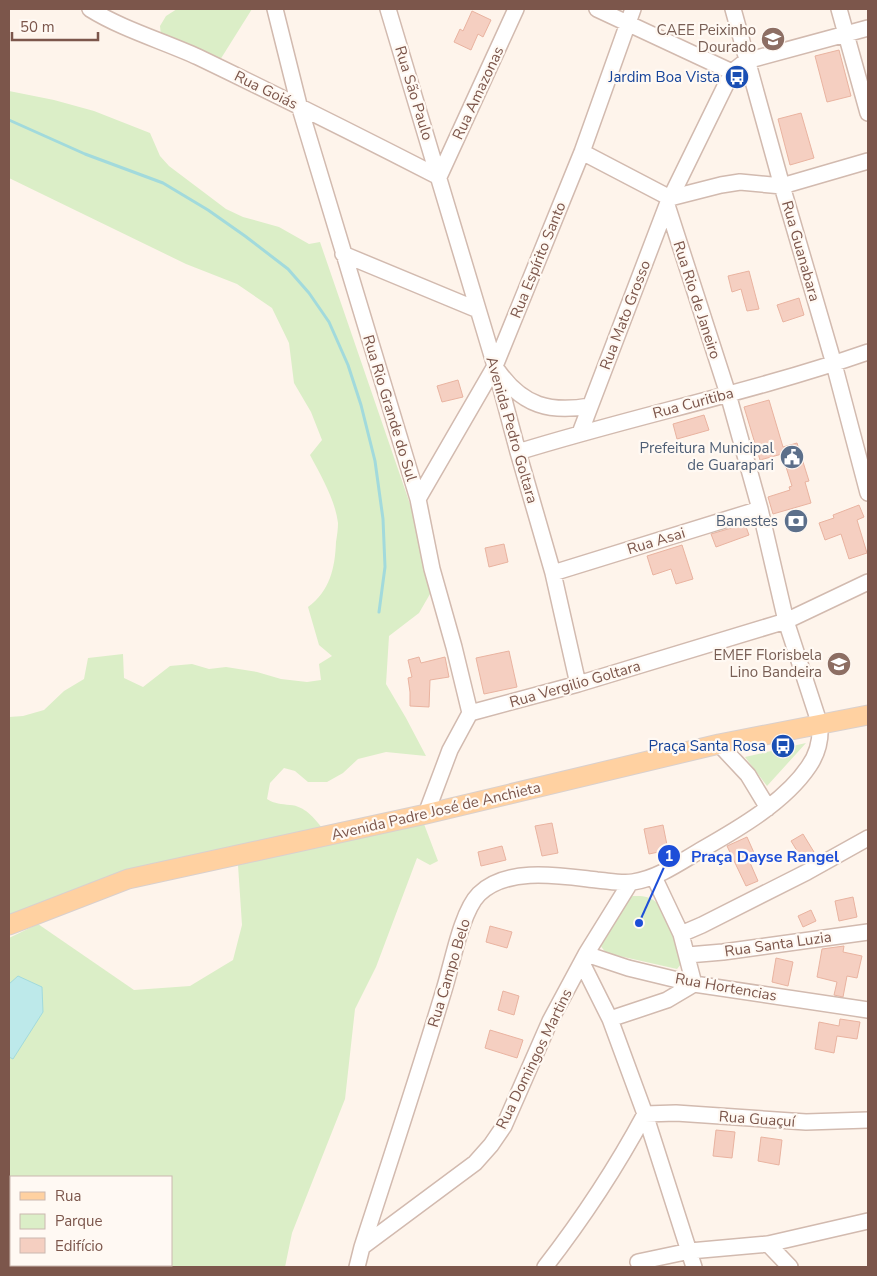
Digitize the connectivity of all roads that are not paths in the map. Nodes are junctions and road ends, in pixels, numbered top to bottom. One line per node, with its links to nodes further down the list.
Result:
1 (90, 9): 15 (street, Rua Goiás)
2 (275, 9): 15 (street)
3 (388, 9): 10 (street, Rua São Paulo)
4 (399, 9): 10 (street)
5 (516, 9): 19 (street, Rua Amazonas)
6 (597, 9): 9 (street)
7 (733, 9): 13 (street, Rua Guanabara)
8 (839, 9): 12 (street)
9 (625, 15): 14 (street); 17 (street, Rua Espírito Santo)
10 (392, 24): 19 (street, Rua São Paulo)
11 (868, 28): 12 (street)
12 (846, 34): 13 (street); 16 (street)
13 (746, 61): 14 (street); 20 (street, Rua Guanabara)
14 (732, 72): 21 (street)
15 (299, 105): 19 (street, Rua Goiás); 22 (street, Rua Rio Grande do Sul)
16 (868, 113)
17 (582, 152): 21 (street); 26 (street, Rua Espírito Santo)
18 (868, 161): 20 (street)
19 (439, 177): 23 (street, Avenida Pedro Goltara)
20 (782, 186): 21 (street); 25 (street, Rua Guanabara)
21 (668, 202): 27 (street, Rua Rio de Janeiro); 28 (street, Rua Mato Grosso)
22 (343, 254): 23 (street); 32 (street, Rua Rio Grande do Sul)
23 (478, 310): 26 (street, Avenida Pedro Goltara)
24 (868, 352): 25 (street, Rua Curitiba)
25 (834, 364): 27 (street, Rua Curitiba); 31 (street, Rua Guanabara)
26 (495, 366): 28 (street); 30 (street, Avenida Pedro Goltara); 32 (street, Rua Espírito Santo)
27 (728, 394): 29 (street, Rua Curitiba); 33 (street, Rua Rio de Janeiro)
28 (590, 406): 29 (street, Rua Mato Grosso)
29 (580, 433): 30 (street, Rua Curitiba)
30 (518, 452): 34 (street, Avenida Pedro Goltara)
31 (868, 492)
32 (418, 499): 38 (street, Rua Rio Grande do Sul)
33 (760, 508): 34 (street, Rua Asai); 36 (street, Rua Rio de Janeiro)
34 (553, 573): 37 (street, Avenida Pedro Goltara)
35 (868, 582): 36 (street, Rua Vergilio Goltara)
36 (786, 621): 37 (street, Rua Vergilio Goltara); 40 (street, Rua Rio de Janeiro)
37 (578, 684): 38 (street, Rua Vergilio Goltara)
38 (470, 713): 43 (street)
39 (868, 715): 40 (main road, Avenida Padre José de Anchieta)
40 (820, 725): 41 (main road, Avenida Padre José de Anchieta); 42 (street, Rua Campo Belo)
41 (719, 744): 42 (street); 43 (main road, Avenida Padre José de Anchieta)
42 (768, 808): 45 (street, Rua Campo Belo)
43 (426, 814): 47 (main road, Avenida Padre José de Anchieta)
44 (868, 838): 49 (street)
45 (654, 876): 46 (street, Rua Campo Belo); 49 (street)
46 (630, 883): 51 (street, Rua Domingos Martins); 59 (street, Rua Campo Belo)
47 (9, 926)
48 (868, 932): 50 (street, Rua Santa Luzia)
49 (681, 934): 50 (street)
50 (688, 955): 52 (street)
51 (584, 959): 52 (street, Rua Hortencias); 54 (street); 59 (street, Rua Domingos Martins)
52 (694, 984): 53 (street, Rua Hortencias); 54 (street)
53 (868, 1010)
54 (610, 1019): 55 (street)
55 (646, 1114): 56 (street, Rua Guaçuí); 60 (street); 63 (street)
56 (868, 1120)
57 (868, 1222): 58 (street)
58 (768, 1244): 60 (street); 65 (street)
59 (362, 1247): 62 (street, Rua Campo Belo)
60 (690, 1251): 61 (street); 64 (street)
61 (638, 1262)
62 (357, 1267)
63 (545, 1267)
64 (694, 1267)
65 (790, 1267)

